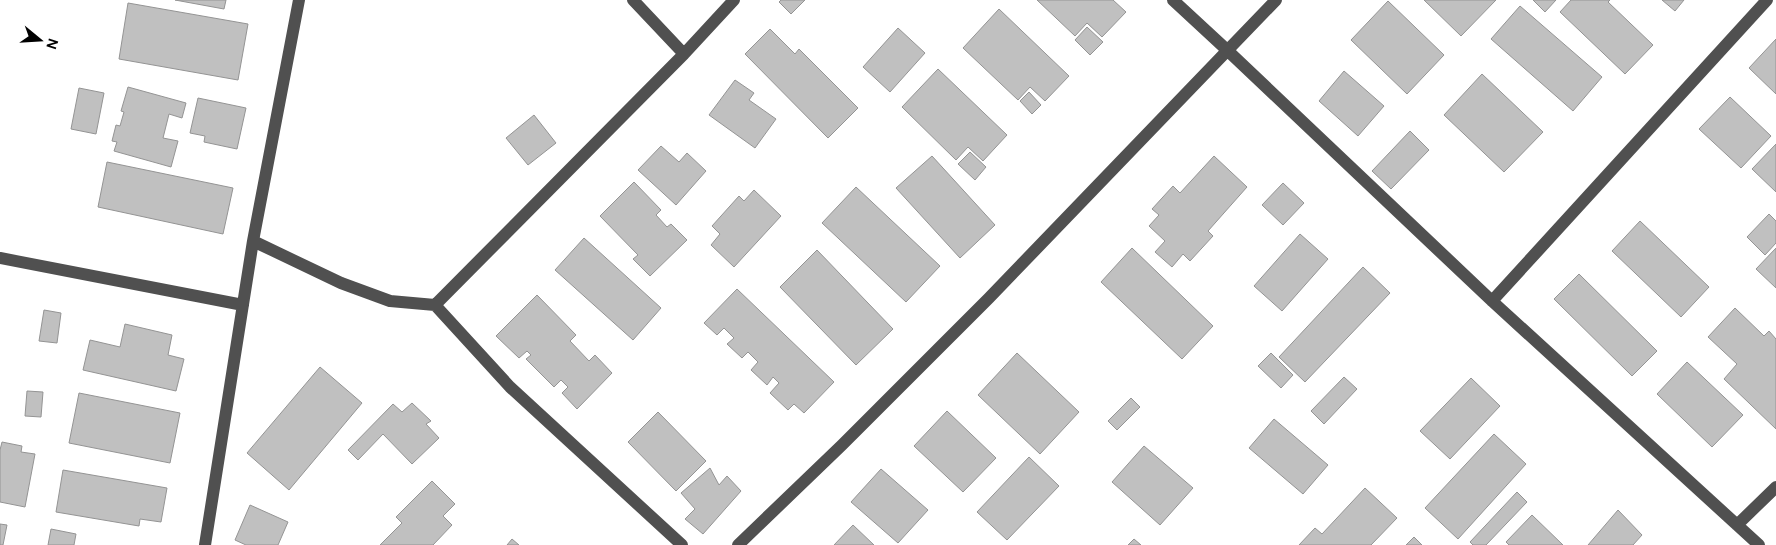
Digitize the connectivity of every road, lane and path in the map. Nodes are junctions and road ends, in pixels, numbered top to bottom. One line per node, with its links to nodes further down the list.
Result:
1 (299, 0): 9 (street)
2 (633, 0): 8 (street)
3 (734, 0): 8 (street)
4 (1172, 0): 7 (street)
5 (1276, 0): 7 (street)
6 (1767, 0): 11 (street)
7 (1227, 50): 11 (street); 18 (street)
8 (684, 54): 13 (street)
9 (253, 241): 12 (street); 13 (street)
10 (0, 258): 12 (street)
11 (1492, 301): 15 (street)
12 (243, 305): 16 (street)
13 (435, 306): 17 (street)
14 (1776, 487): 15 (street)
15 (1737, 525): 19 (street)
16 (205, 545)
17 (682, 545)
18 (738, 545)
19 (1759, 545)

